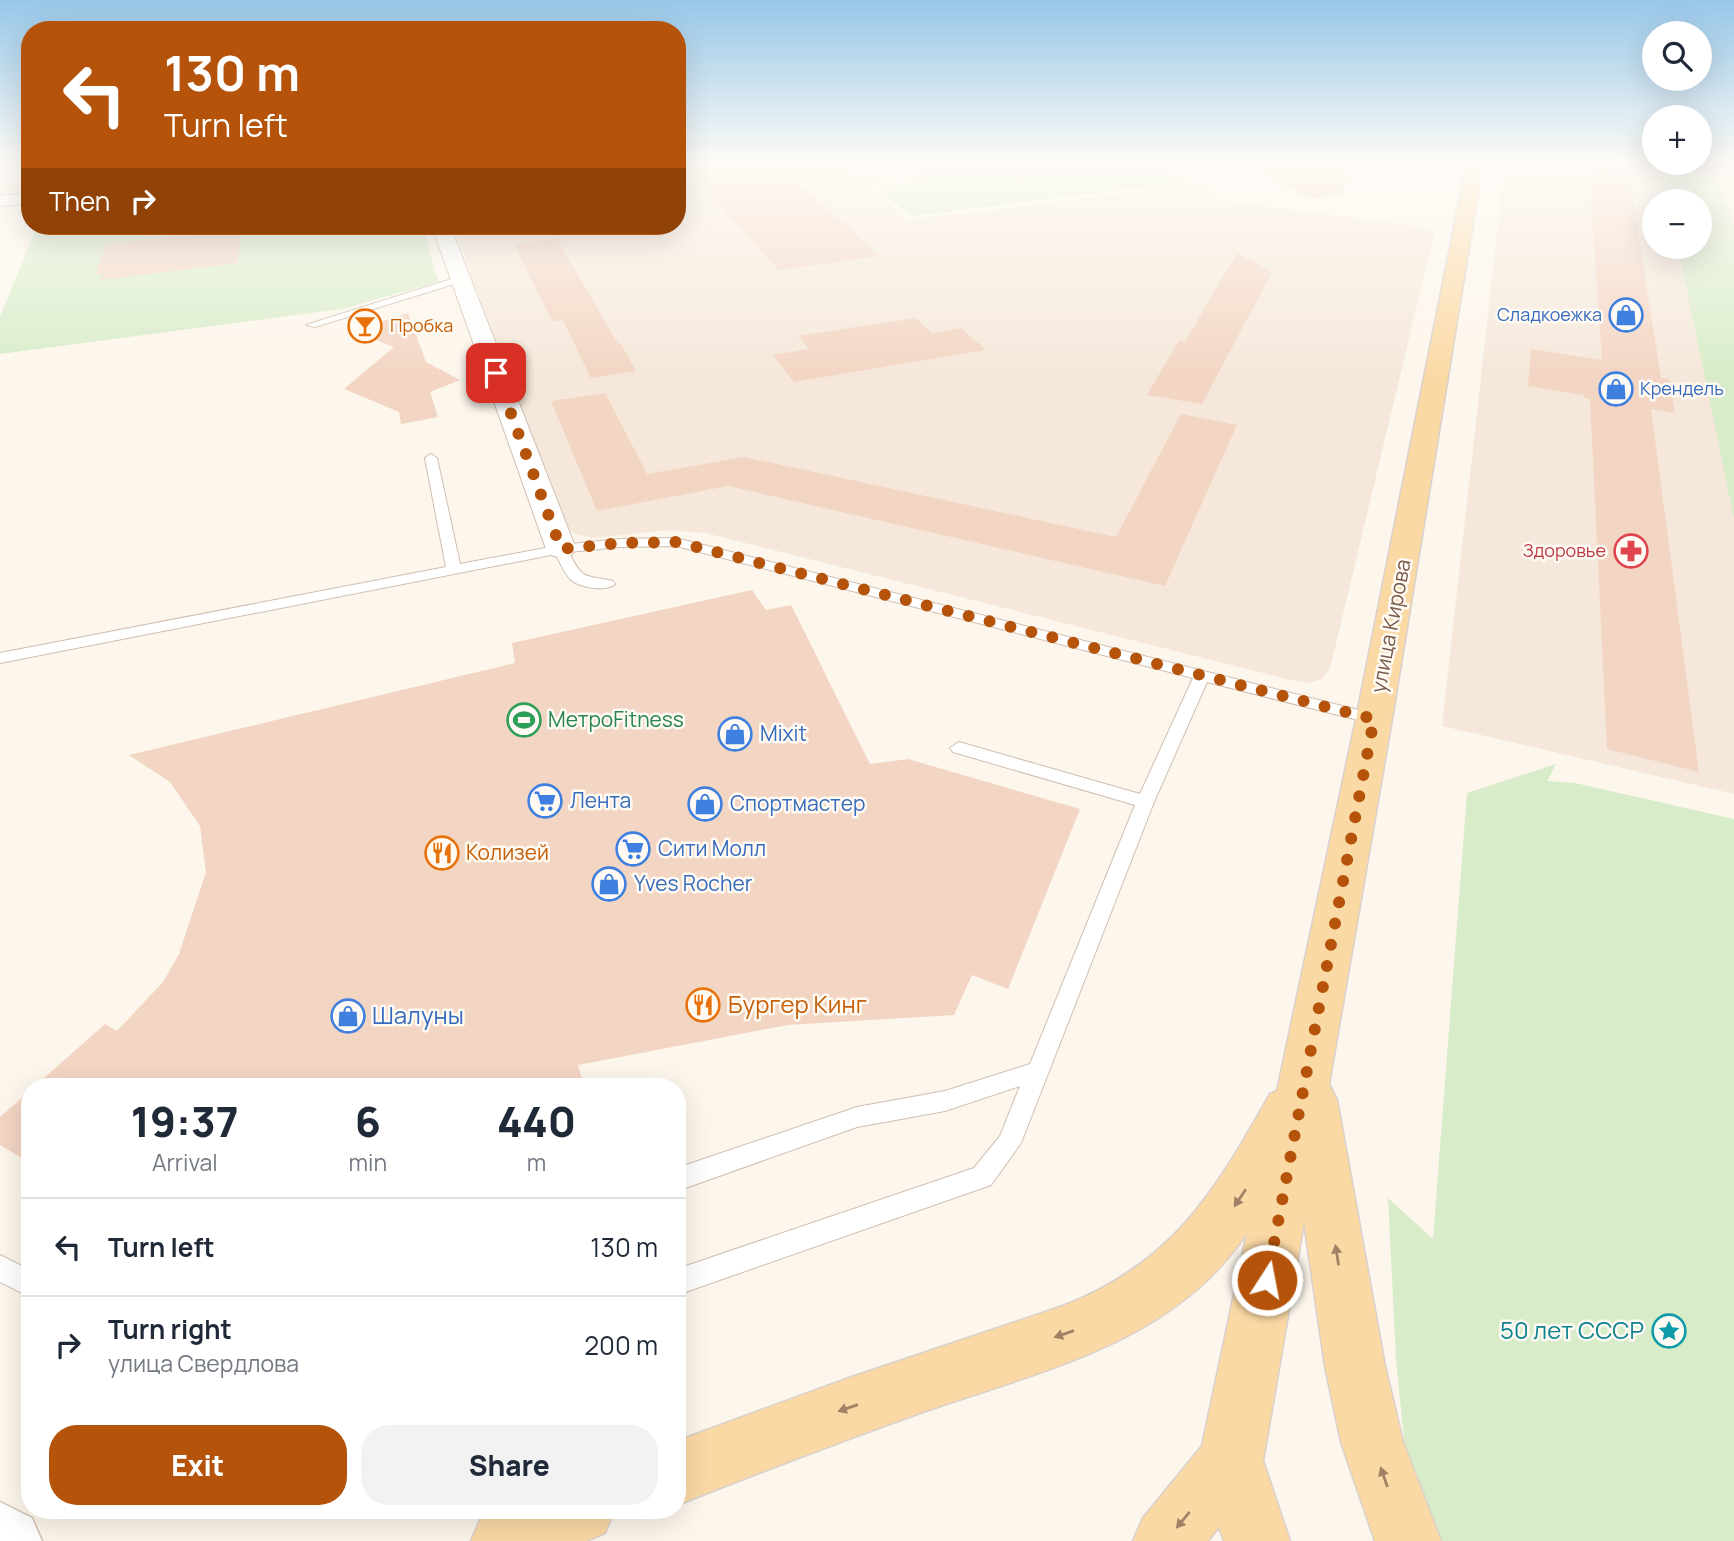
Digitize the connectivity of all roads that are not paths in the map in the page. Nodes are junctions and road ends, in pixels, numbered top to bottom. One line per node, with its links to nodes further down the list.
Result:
1 (1462, 234): 11 (main road, улица Кирова)
2 (444, 235): 3 (street)
3 (461, 279): 4 (lane); 6 (street)
4 (311, 325)
5 (430, 457): 7 (lane)
6 (561, 549): 7 (lane); 8 (lane); 10 (lane)
7 (454, 570): 9 (lane)
8 (608, 584)
9 (0, 658)
10 (1202, 676): 11 (lane); 13 (lane)
11 (1374, 719): 15 (main road, улица Кирова)
12 (959, 748): 13 (lane)
13 (1145, 802): 14 (lane)
14 (1037, 1071): 16 (lane); 19 (lane)
15 (1308, 1074): 20 (main road, улица Кирова); 21 (main road, one-way to 21); 28 (main road, one-way to 15)
16 (686, 1177)
17 (0, 1268): 18 (lane)
18 (21, 1279)
19 (686, 1279)
20 (1231, 1461): 26 (main road, улица Кирова, one-way to 26); 27 (main road, улица Кирова)
21 (686, 1469)
22 (559, 1519): 25 (main road)
23 (0, 1535): 24 (street)
24 (9, 1541)
25 (504, 1541)
26 (1166, 1541)
27 (1257, 1541)
28 (1408, 1541)

